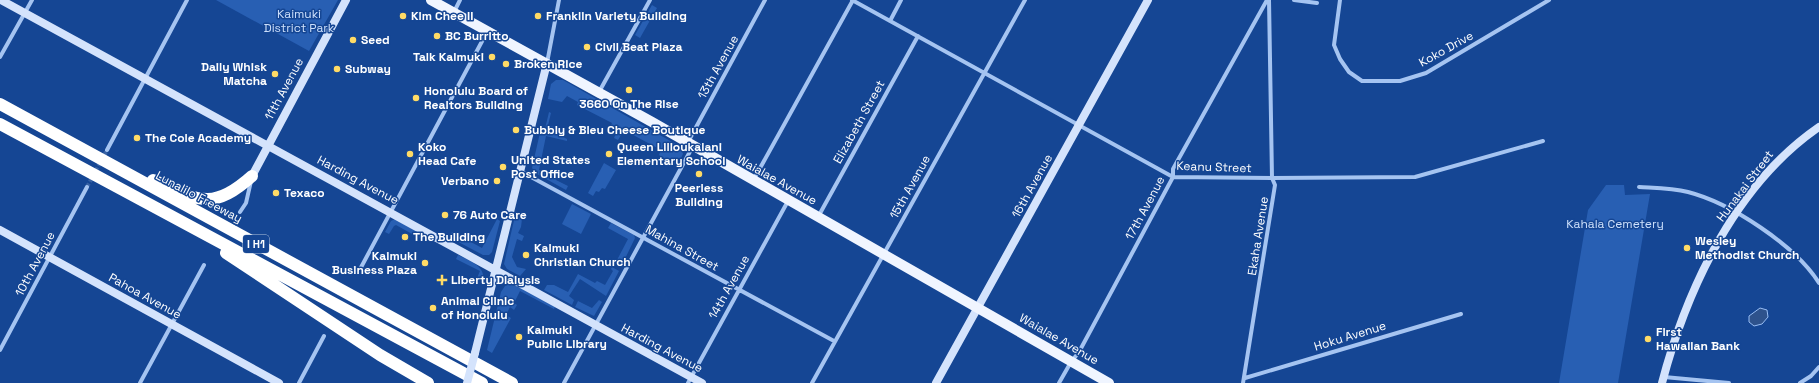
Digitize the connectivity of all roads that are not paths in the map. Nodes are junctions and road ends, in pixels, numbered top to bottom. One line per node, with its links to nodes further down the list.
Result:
1 (1, 0): 20 (street, Harding Avenue)
2 (32, 0): 20 (street)
3 (188, 0): 27 (street)
4 (346, 0): 35 (street, 11th Avenue)
5 (431, 0): 19 (main road, Waialae Avenue)
6 (460, 0): 19 (street)
7 (559, 0): 25 (street)
8 (650, 0): 28 (street)
9 (765, 0): 34 (street, 13th Avenue)
10 (853, 0): 21 (street, Keanu Street); 41 (street)
11 (901, 0): 21 (street)
12 (1025, 0): 26 (street, 15th Avenue)
13 (1148, 0): 31 (street, 16th Avenue)
14 (1268, 0): 39 (street, 17th Avenue); 40 (street, Ekaha Avenue)
15 (1294, 0): 18 (street)
16 (1340, 0): 17 (street, Koko Drive)
17 (1549, 0)
18 (1317, 3)
19 (454, 12): 22 (main road, Waialae Avenue)
20 (24, 13): 24 (street); 27 (street, Harding Avenue)
21 (890, 21): 23 (street, Keanu Street)
22 (488, 31): 25 (main road, Waialae Avenue); 46 (street)
23 (918, 36): 26 (street, Keanu Street); 48 (street, Elizabeth Street)
24 (0, 57)
25 (547, 63): 28 (main road, Waialae Avenue); 37 (street)
26 (985, 73): 31 (street, Keanu Street); 52 (street, 15th Avenue)
27 (145, 79): 35 (street, Harding Avenue); 36 (street)
28 (599, 92): 34 (main road, Waialae Avenue)
29 (0, 103): 38 (highway); 77 (highway, Lunalilo Freeway / I H1)
30 (0, 124): 49 (highway, I H1)
31 (1079, 125): 39 (street, Keanu Street); 59 (street, 16th Avenue)
32 (1819, 127): 47 (street, Hunakai Street)
33 (1543, 141): 40 (street, Keanu Street)
34 (690, 144): 41 (main road, Waialae Avenue); 51 (street, 13th Avenue)
35 (268, 145): 38 (street, 11th Avenue); 46 (street, Harding Avenue)
36 (107, 150)
37 (520, 171): 51 (street, Mahina Street); 55 (street)
38 (252, 176): 45 (street, 11th Avenue)
39 (1173, 177): 40 (street, Keanu Street); 66 (street, 17th Avenue)
40 (1272, 178): 70 (street, Ekaha Avenue)
41 (753, 181): 44 (main road, Waialae Avenue)
42 (87, 187): 53 (street, 10th Avenue)
43 (1639, 187): 47 (street)
44 (788, 201): 48 (main road, Waialae Avenue); 58 (street, 14th Avenue)
45 (240, 212)
46 (392, 212): 55 (street, Harding Avenue); 56 (street)
47 (1736, 214): 57 (street); 69 (street, Hunakai Street)
48 (818, 218): 52 (main road, Waialae Avenue)
49 (181, 222): 74 (highway); 76 (highway, I H1)
50 (0, 230): 53 (street, Pahoa Avenue)
51 (642, 237): 58 (street, Mahina Street); 62 (street, 13th Avenue)
52 (884, 254): 59 (main road, Waialae Avenue); 64 (street, 15th Avenue)
53 (49, 257): 61 (street, Pahoa Avenue); 65 (street, 10th Avenue)
54 (204, 265): 61 (street)
55 (495, 271): 62 (street, Harding Avenue); 75 (street, bridge)
56 (358, 273)
57 (1819, 283)
58 (738, 290): 64 (street, Mahina Street); 68 (street, 14th Avenue)
59 (978, 308): 66 (main road, Waialae Avenue); 81 (street, 16th Avenue)
60 (1461, 314): 70 (street, Hoku Avenue)
61 (172, 324): 71 (street); 72 (street, Pahoa Avenue)
62 (595, 325): 68 (street, Harding Avenue); 78 (street, 13th Avenue)
63 (324, 336): 73 (street)
64 (834, 341): 80 (street, 15th Avenue)
65 (0, 350)
66 (1071, 362): 82 (street, 17th Avenue); 83 (main road, Waialae Avenue)
67 (1819, 367): 85 (street)
68 (690, 380): 79 (street, Harding Avenue)
69 (1663, 380): 84 (street)
70 (1244, 381)
71 (140, 383)
72 (279, 383)
73 (299, 383)
74 (428, 383)
75 (467, 383)
76 (482, 383)
77 (512, 383)
78 (564, 383)
79 (702, 383)
80 (812, 383)
81 (936, 383)
82 (1059, 383)
83 (1109, 383)
84 (1729, 383)
85 (1800, 383)

